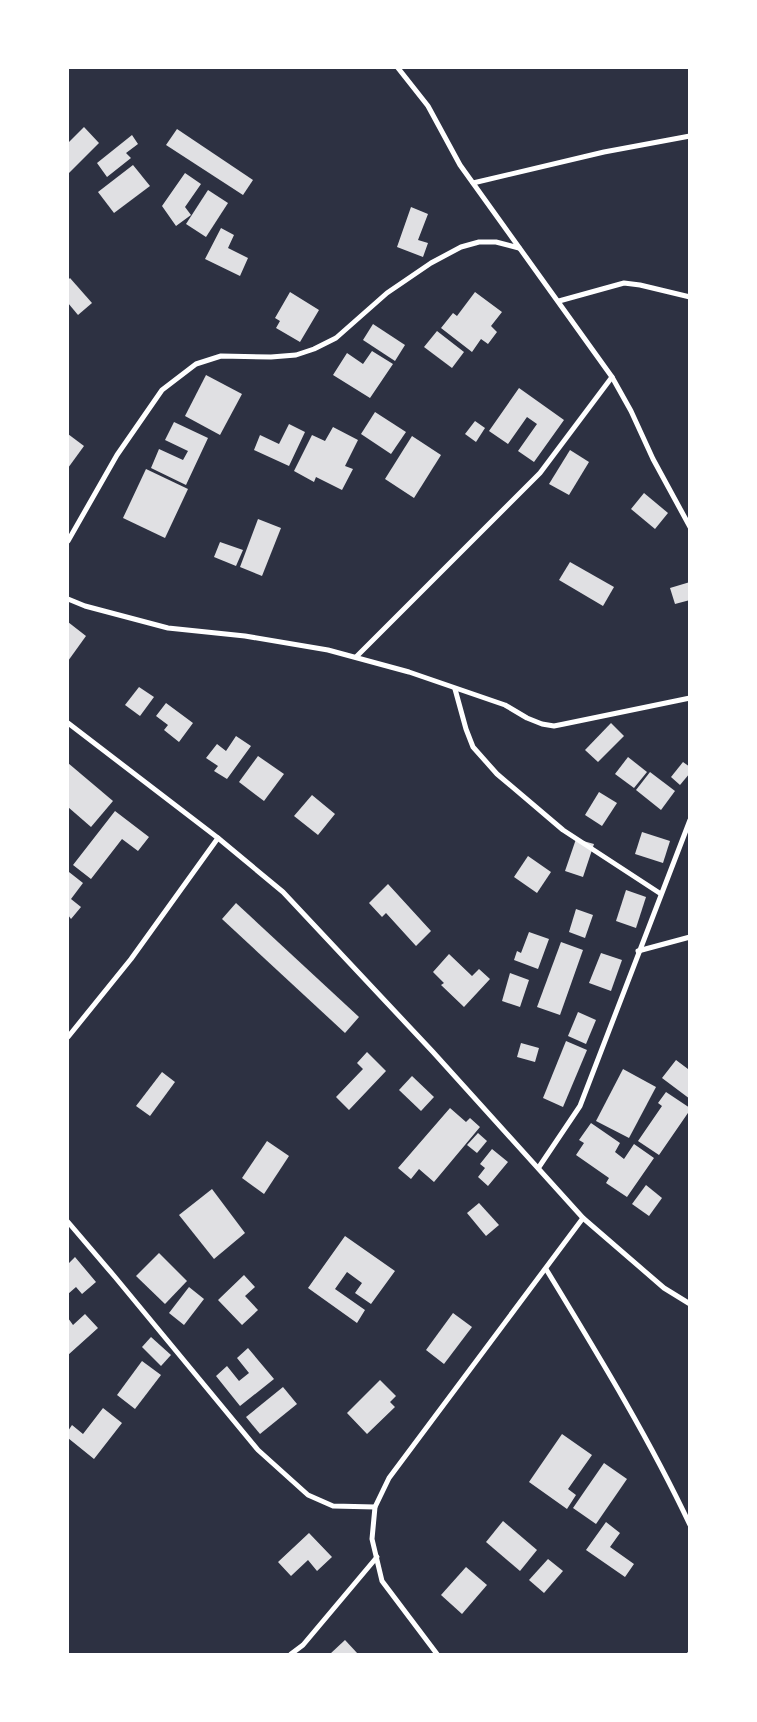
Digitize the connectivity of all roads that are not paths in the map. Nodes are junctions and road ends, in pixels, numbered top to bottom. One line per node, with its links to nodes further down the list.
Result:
1 (398, 68): 3 (street)
2 (690, 136): 3 (street)
3 (473, 183): 4 (street)
4 (519, 248): 6 (street); 9 (street)
5 (690, 297): 6 (street)
6 (559, 301): 7 (street)
7 (612, 377): 8 (street); 11 (street)
8 (690, 527)
9 (68, 542)
10 (68, 599): 11 (street)
11 (356, 657): 12 (street)
12 (454, 689): 13 (street); 17 (street)
13 (690, 698)
14 (68, 723): 16 (street)
15 (690, 820): 17 (street)
16 (218, 838): 20 (street); 21 (street)
17 (661, 894): 19 (street)
18 (690, 937): 19 (street)
19 (638, 952): 21 (street)
20 (68, 1037)
21 (538, 1167): 22 (street)
22 (583, 1218): 24 (street); 25 (street)
23 (68, 1222): 26 (street)
24 (546, 1269): 26 (street); 27 (street)
25 (690, 1304)
26 (375, 1507): 28 (street)
27 (690, 1525)
28 (377, 1557): 29 (street); 30 (street)
29 (291, 1654)
30 (437, 1654)

